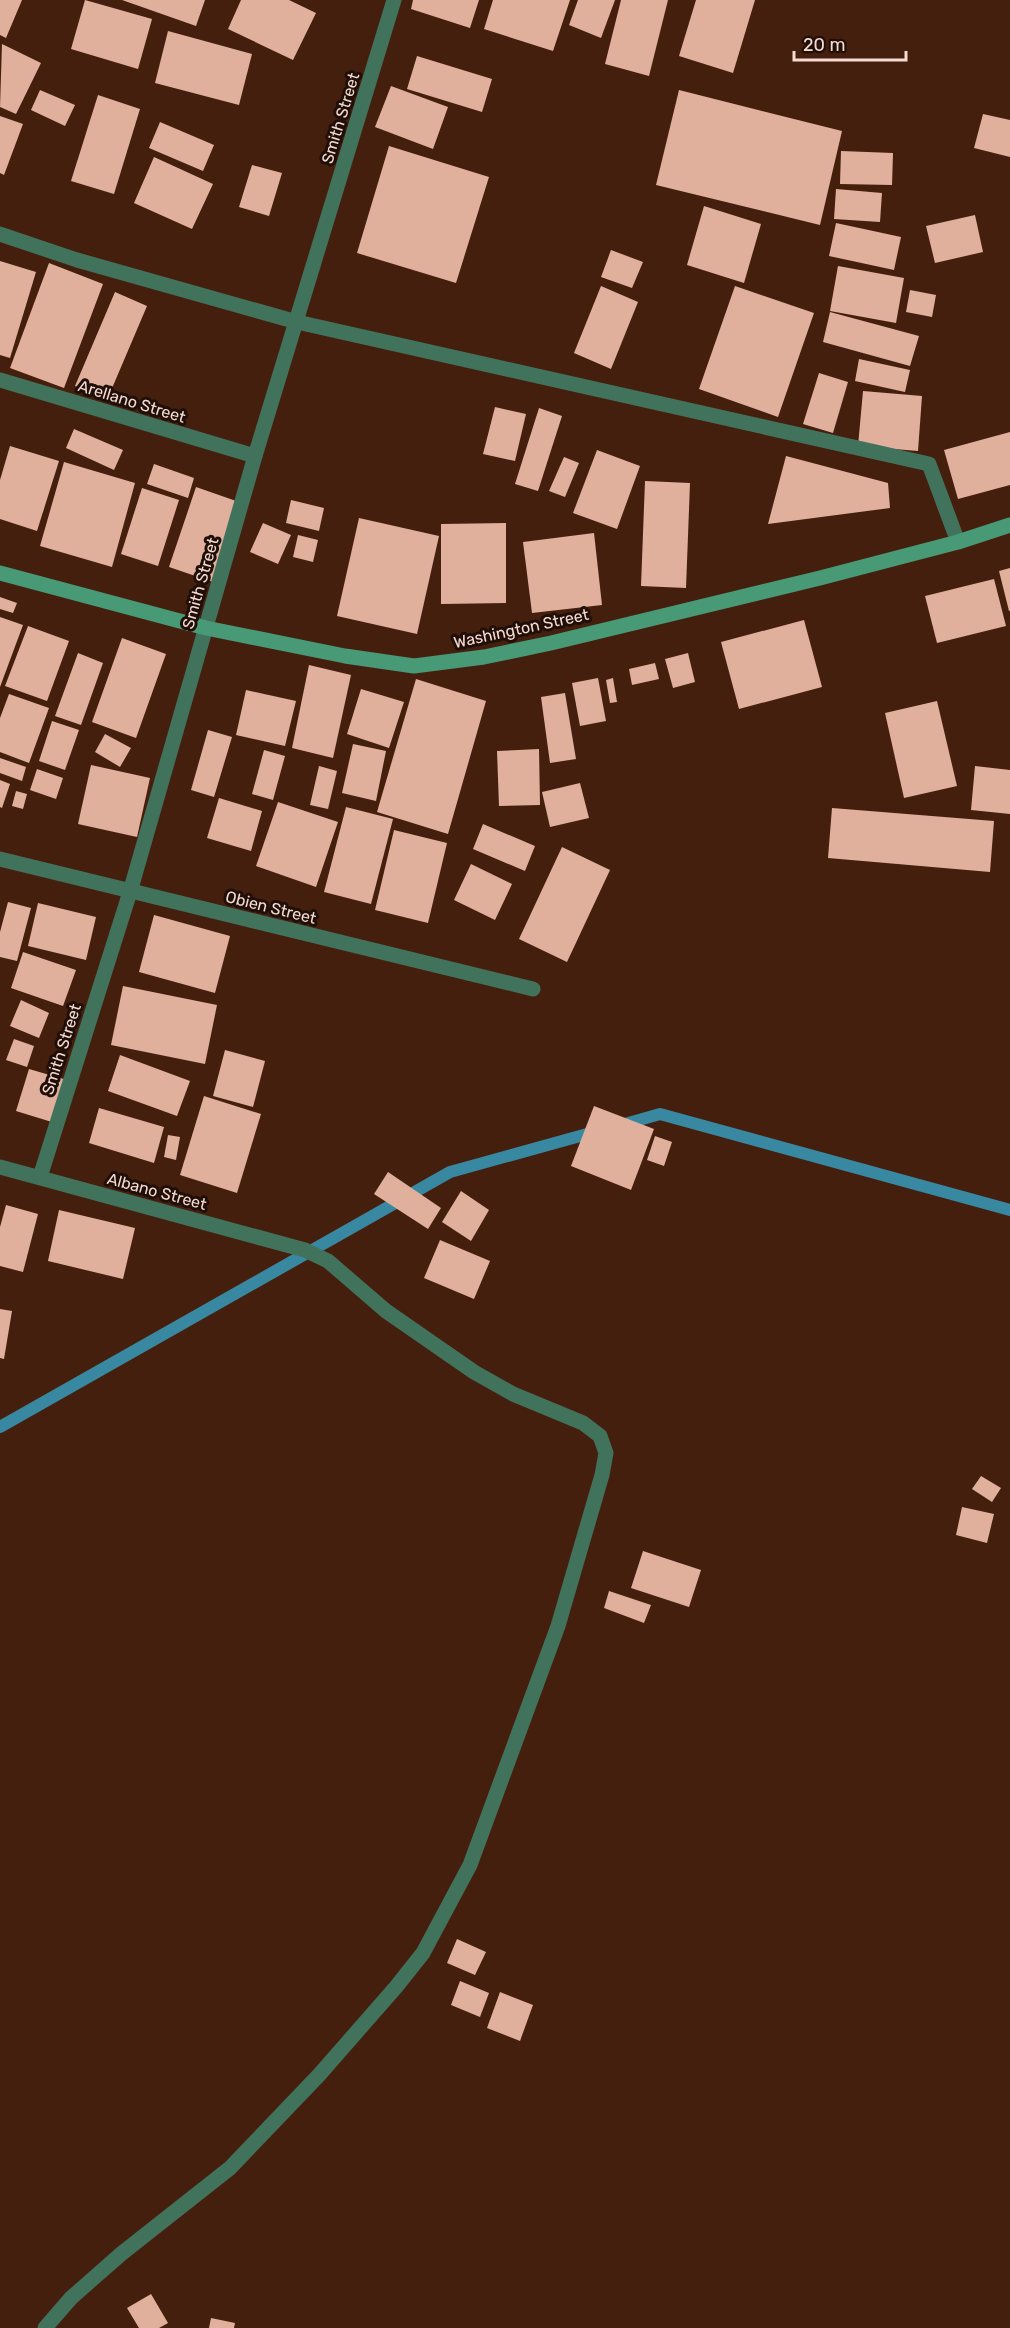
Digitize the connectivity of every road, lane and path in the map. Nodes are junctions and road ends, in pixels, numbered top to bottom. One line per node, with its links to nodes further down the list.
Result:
1 (394, 0): 3 (street, Smith Street)
2 (0, 234): 3 (street)
3 (297, 322): 5 (street, Smith Street); 7 (street)
4 (0, 380): 5 (street, Arellano Street)
5 (255, 456): 9 (street, Smith Street)
6 (1010, 525): 7 (main road, Washington Street)
7 (958, 542): 9 (main road, Washington Street)
8 (0, 573): 9 (main road, Washington Street)
9 (206, 628): 11 (street, Smith Street)
10 (0, 859): 11 (street, Obien Street)
11 (129, 892): 12 (street, Obien Street); 14 (street, Smith Street)
12 (533, 989)
13 (0, 1167): 14 (street, Albano Street)
14 (40, 1177): 15 (street, Albano Street)
15 (45, 2328)

